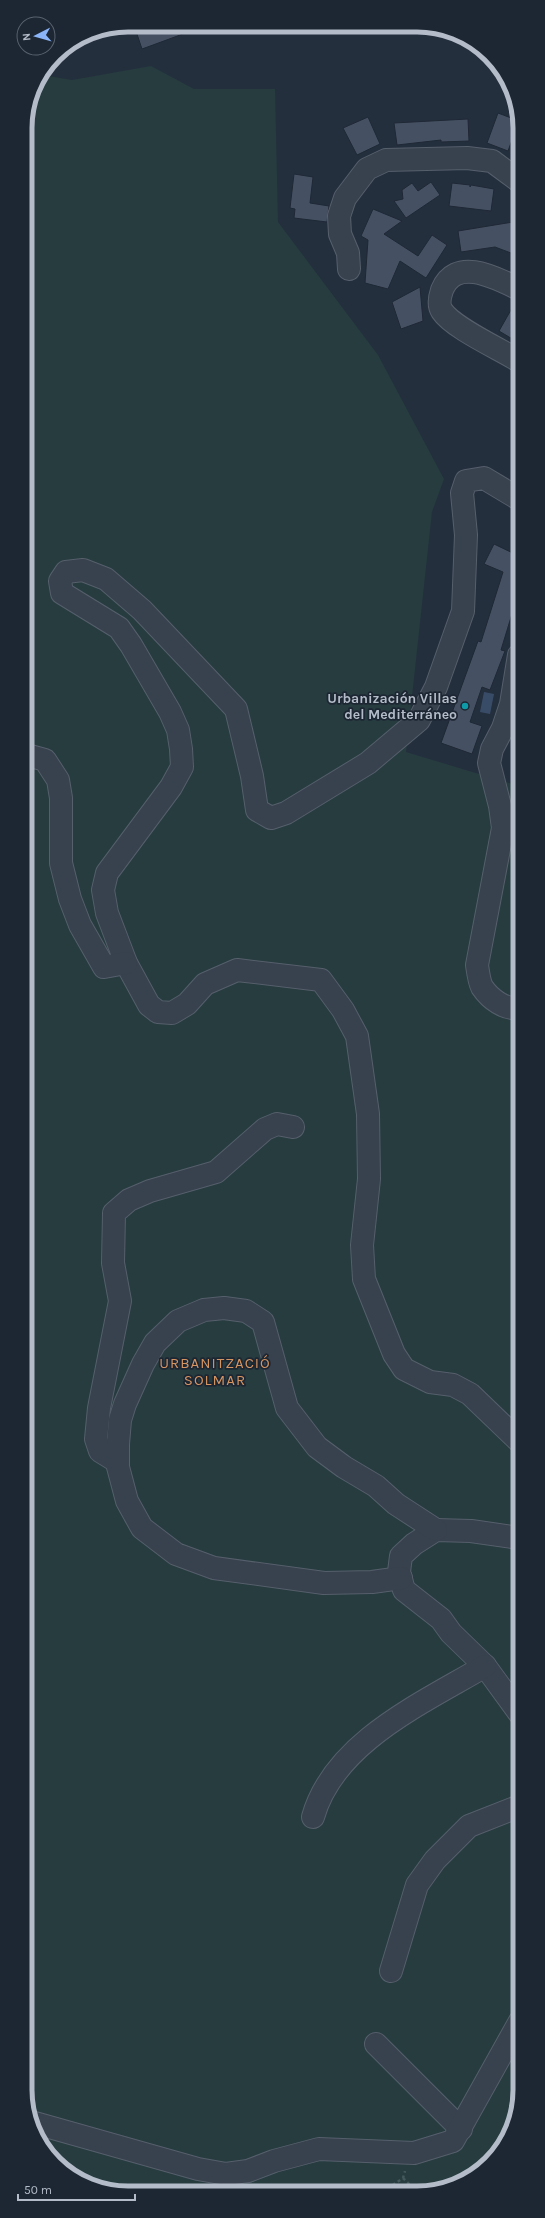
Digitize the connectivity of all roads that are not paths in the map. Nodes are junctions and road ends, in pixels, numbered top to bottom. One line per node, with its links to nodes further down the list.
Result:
1 (513, 177): 2 (street)
2 (349, 269)
3 (513, 287): 4 (street)
4 (513, 357)
5 (513, 495): 8 (street)
6 (513, 692): 9 (street)
7 (32, 756): 8 (street)
8 (126, 963): 11 (street)
9 (513, 1009)
10 (292, 1127): 12 (street)
11 (513, 1435)
12 (118, 1462): 13 (street); 15 (street)
13 (436, 1530): 14 (street); 15 (street)
14 (513, 1537)
15 (401, 1578): 16 (street)
16 (485, 1666): 17 (street); 19 (street)
17 (513, 1704)
18 (513, 1809): 20 (street)
19 (313, 1817)
20 (391, 1971)
21 (513, 2035): 24 (street)
22 (376, 2044): 24 (street)
23 (38, 2124): 24 (street)
24 (461, 2129)

